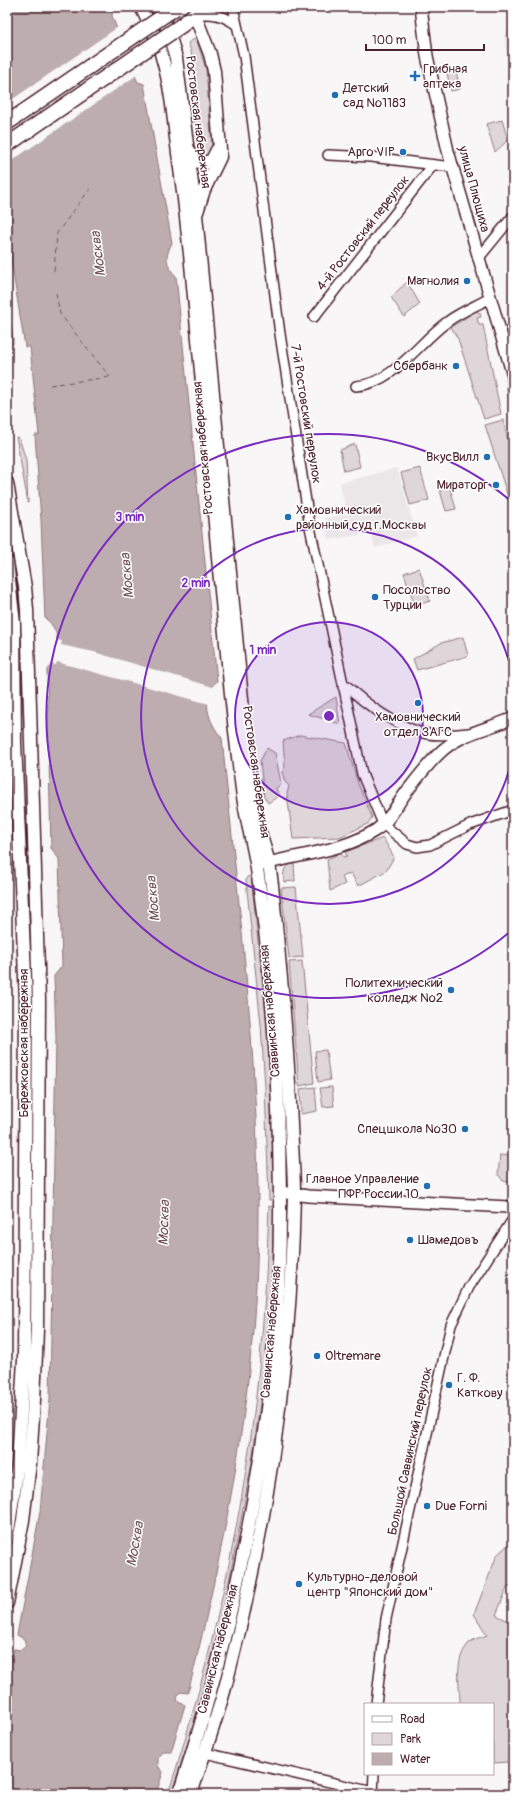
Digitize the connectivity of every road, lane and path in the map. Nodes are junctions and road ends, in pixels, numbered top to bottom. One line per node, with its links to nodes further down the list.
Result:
1 (141, 7): 35 (main road, Ростовская набережная)
2 (157, 7): 10 (main road, Ростовская набережная)
3 (175, 7): 8 (main road, bridge)
4 (233, 7): 7 (street, 7-й Ростовский переулок)
5 (421, 7): 14 (street, улица Плющиха)
6 (199, 11): 7 (street); 9 (main road); 11 (main road, bridge)
7 (237, 25): 29 (street, 7-й Ростовский переулок)
8 (7, 123)
9 (218, 137): 10 (main road); 15 (main road)
10 (187, 143): 15 (main road, Ростовская набережная)
11 (7, 145)
12 (328, 155): 13 (street)
13 (433, 165): 14 (street); 19 (street, 4-й Ростовский переулок)
14 (452, 167): 17 (street, улица Плющиха)
15 (196, 215): 34 (main road, Ростовская набережная)
16 (513, 216): 17 (street)
17 (478, 259): 18 (street, улица Плющиха)
18 (490, 298): 20 (street, улица Плющиха); 21 (street)
19 (314, 317)
20 (512, 374): 22 (street)
21 (356, 386)
22 (513, 392)
23 (7, 483): 25 (main road, Бережковская набережная)
24 (7, 562): 26 (main road, Бережковская набережная)
25 (27, 610): 26 (street); 27 (main road, Бережковская набережная)
26 (10, 612): 28 (main road, Бережковская набережная)
27 (28, 664): 28 (street); 41 (main road, Бережковская набережная)
28 (14, 665): 40 (main road, Бережковская набережная)
29 (344, 689): 31 (street); 33 (street, 7-й Ростовский переулок)
30 (513, 718): 31 (street)
31 (469, 733): 33 (street)
32 (513, 810): 33 (street)
33 (383, 824): 34 (street)
34 (269, 863): 35 (street); 37 (main road, Саввинская набережная)
35 (256, 867): 36 (main road, Саввинская набережная)
36 (280, 1192): 37 (street); 46 (main road, Саввинская набережная)
37 (294, 1194): 38 (street); 43 (main road, Саввинская набережная)
38 (513, 1210)
39 (513, 1219): 42 (street, Большой Саввинский переулок)
40 (7, 1538)
41 (7, 1603)
42 (376, 1703)
43 (205, 1753): 45 (street); 47 (main road, Саввинская набережная)
44 (374, 1775): 45 (street)
45 (373, 1793)
46 (179, 1794)
47 (191, 1794)

